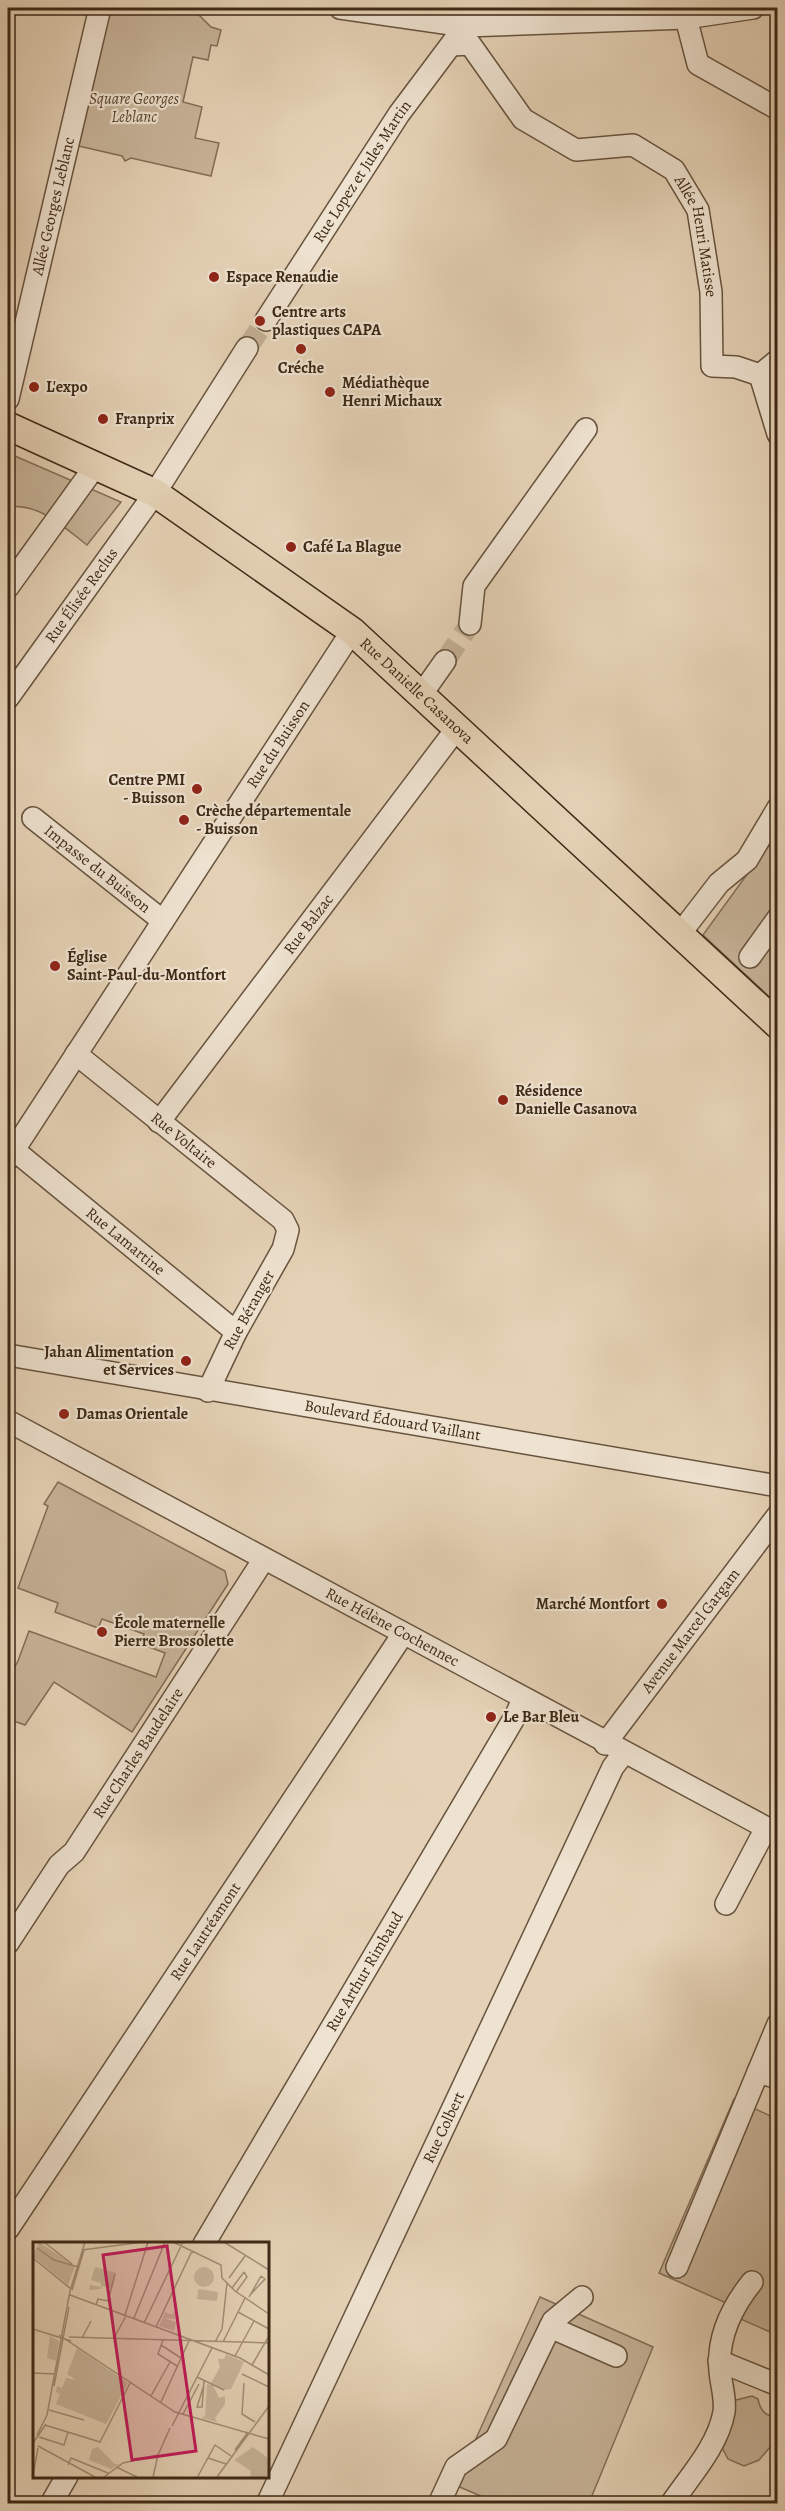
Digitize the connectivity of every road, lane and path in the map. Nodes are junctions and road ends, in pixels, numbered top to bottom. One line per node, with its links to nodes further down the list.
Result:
1 (340, 8): 4 (street)
2 (753, 8): 5 (street)
3 (98, 10): 12 (street, Allée Georges Leblanc)
4 (468, 17): 5 (street); 6 (street, Rue Lopez et Jules Martin)
5 (686, 18): 7 (street)
6 (452, 45): 8 (street, Rue Lopez et Jules Martin); 11 (street, Allée Henri Matisse)
7 (777, 109)
8 (266, 320)
9 (247, 348): 17 (street)
10 (777, 360): 11 (street)
11 (760, 375): 15 (street)
12 (8, 399)
13 (8, 426): 16 (main road, Rue Danielle Casanova)
14 (586, 429): 19 (street)
15 (777, 434)
16 (96, 465): 17 (main road, Rue Danielle Casanova); 18 (street)
17 (155, 493): 20 (main road, Rue Danielle Casanova); 23 (street, Rue Élisée Reclus)
18 (8, 587)
19 (470, 624)
20 (352, 631): 22 (main road, Rue Danielle Casanova); 28 (street, Rue du Buisson)
21 (445, 661): 22 (street)
22 (421, 694): 24 (main road, Rue Danielle Casanova)
23 (8, 698)
24 (457, 728): 29 (main road, Rue Danielle Casanova); 33 (street, Rue Balzac)
25 (777, 808): 29 (street)
26 (33, 818): 28 (street, Impasse du Buisson)
27 (777, 918): 30 (street)
28 (163, 921): 32 (street, Rue du Buisson)
29 (679, 935): 31 (main road, Rue Danielle Casanova)
30 (750, 957)
31 (777, 1025)
32 (76, 1054): 33 (street, Rue Voltaire); 34 (street, Rue du Buisson)
33 (159, 1122): 35 (street, Rue Voltaire)
34 (11, 1155): 36 (street, Rue Lamartine)
35 (288, 1230): 36 (street, Rue Béranger)
36 (236, 1332): 38 (street, Rue Béranger)
37 (8, 1355): 38 (street, Boulevard Édouard Vaillant)
38 (208, 1390): 40 (street, Boulevard Édouard Vaillant)
39 (8, 1421): 42 (street, Rue Hélène Cochennec)
40 (777, 1486)
41 (777, 1515): 45 (street, Avenue Marcel Gargam)
42 (264, 1559): 43 (street, Rue Hélène Cochennec); 48 (street, Rue Charles Baudelaire)
43 (403, 1634): 44 (street, Rue Hélène Cochennec); 51 (street, Rue Lautréamont)
44 (523, 1699): 45 (street, Rue Hélène Cochennec); 52 (street, Rue Arthur Rimbaud)
45 (614, 1749): 46 (street, Rue Hélène Cochennec); 62 (street, Rue Colbert)
46 (772, 1831): 47 (street)
47 (726, 1904)
48 (8, 1943)
49 (777, 2024): 50 (street)
50 (768, 2075): 53 (street)
51 (8, 2229)
52 (205, 2242)
53 (677, 2267)
54 (752, 2282): 58 (street)
55 (582, 2297): 56 (street)
56 (550, 2327): 57 (street); 63 (street)
57 (616, 2356)
58 (719, 2361): 59 (street); 64 (street)
59 (777, 2385)
60 (66, 2478): 61 (street)
61 (51, 2504)
62 (267, 2504)
63 (439, 2504)
64 (670, 2504)

